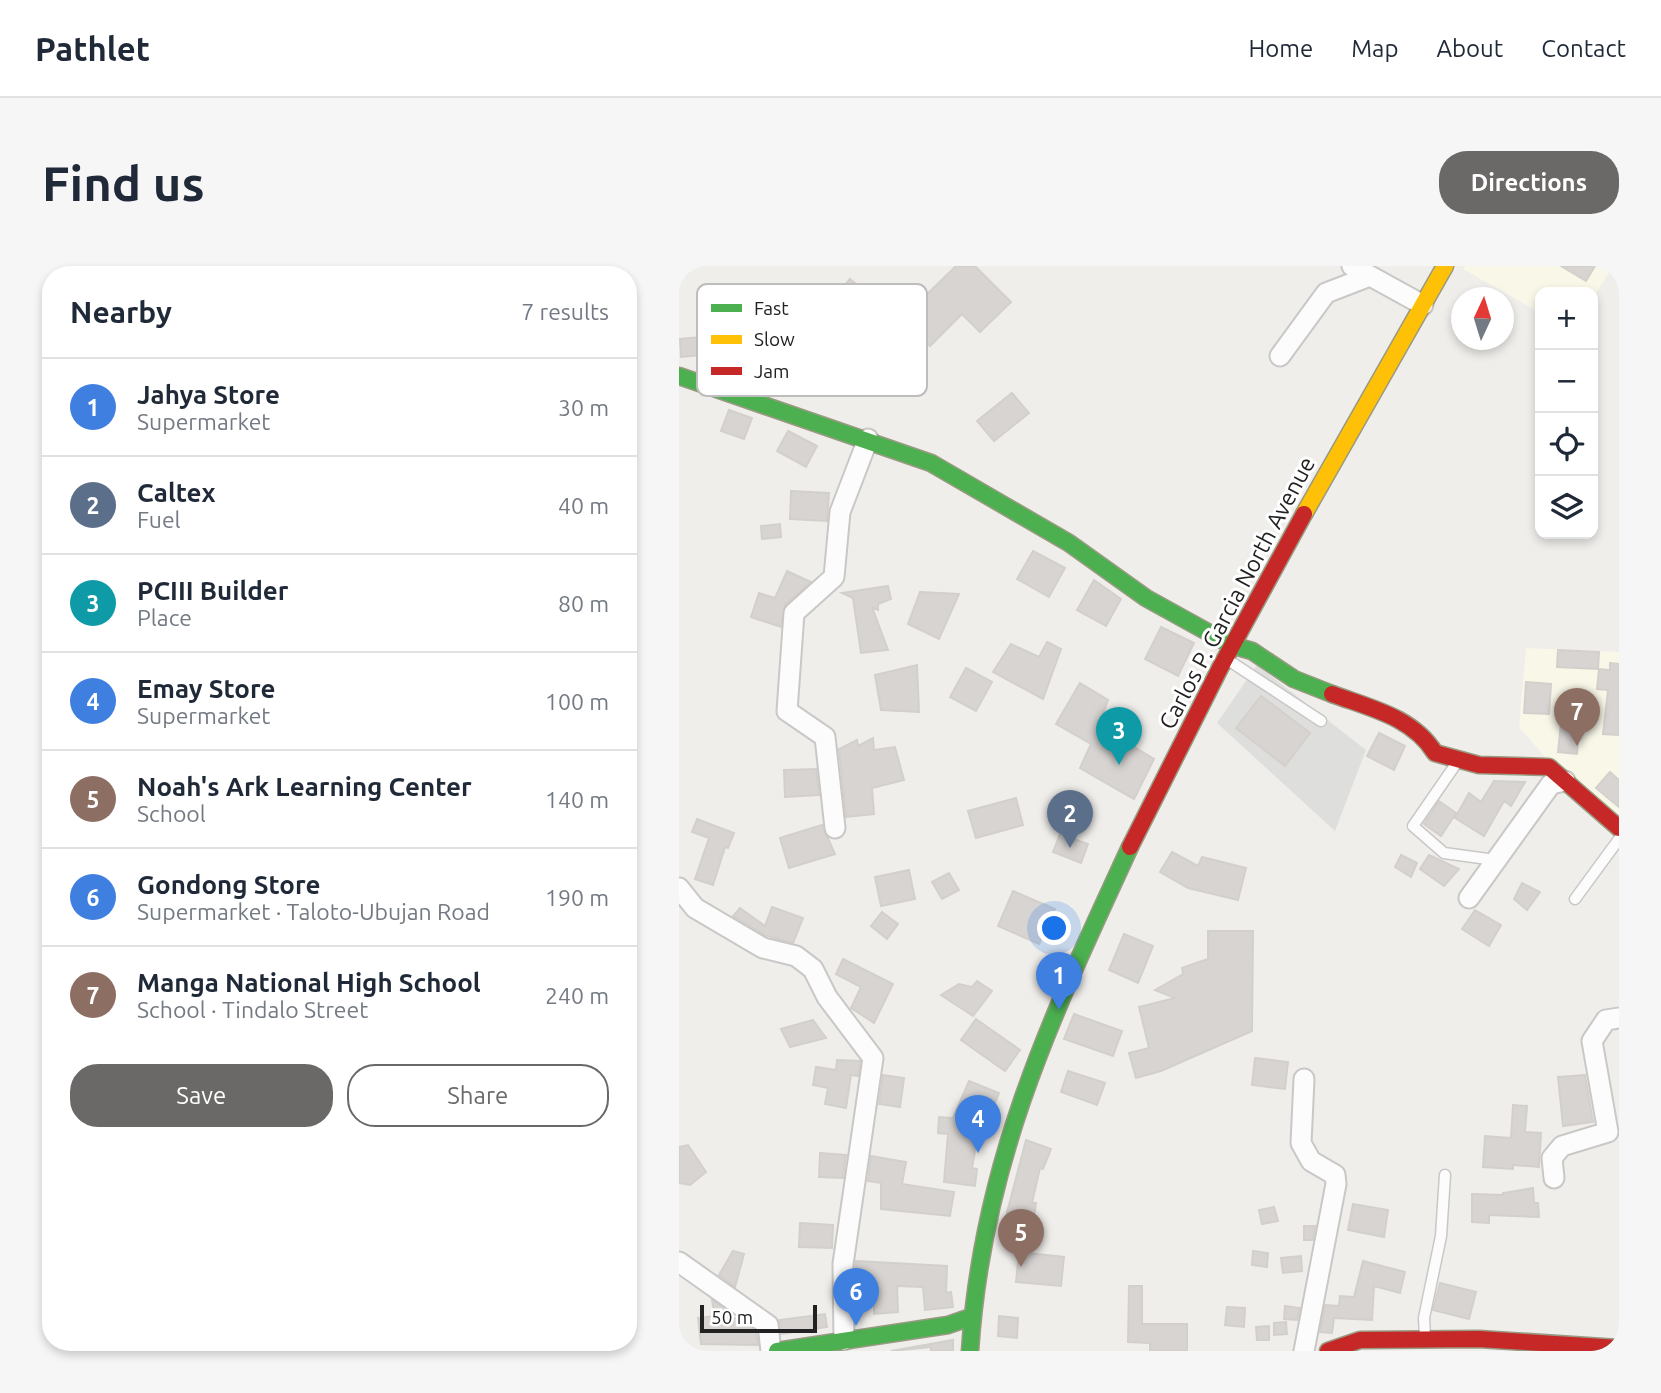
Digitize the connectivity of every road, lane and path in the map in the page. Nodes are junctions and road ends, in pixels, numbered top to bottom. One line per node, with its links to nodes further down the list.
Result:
1 (1352, 266): 3 (street)
2 (1445, 266): 4 (main road, Carlos P. Garcia North Avenue)
3 (1370, 276): 4 (street); 5 (street)
4 (1423, 305): 10 (main road, Carlos P. Garcia North Avenue)
5 (1280, 356)
6 (679, 376): 7 (main road)
7 (697, 382)
8 (735, 396): 9 (main road)
9 (869, 439): 10 (main road); 14 (street)
10 (1228, 651): 11 (lane); 12 (main road); 26 (main road, Carlos P. Garcia North Avenue)
11 (1321, 721)
12 (1458, 761): 13 (main road); 17 (lane)
13 (1565, 781): 15 (main road); 17 (street)
14 (835, 828)
15 (1619, 828)
16 (1619, 838): 20 (lane)
17 (1495, 860): 19 (street)
18 (679, 888): 27 (street)
19 (1469, 898)
20 (1575, 900)
21 (1619, 1018): 24 (street)
22 (1304, 1079): 35 (street)
23 (1445, 1175): 28 (lane)
24 (1554, 1178)
25 (679, 1262): 32 (street)
26 (971, 1317): 27 (main road); 34 (main road, Carlos P. Garcia North Avenue)
27 (844, 1340): 33 (main road)
28 (1425, 1340): 29 (main road); 36 (main road)
29 (1466, 1345): 30 (main road)
30 (1596, 1348): 31 (main road)
31 (1619, 1348)
32 (771, 1351)
33 (777, 1351)
34 (970, 1351)
35 (1304, 1351)
36 (1328, 1351)

